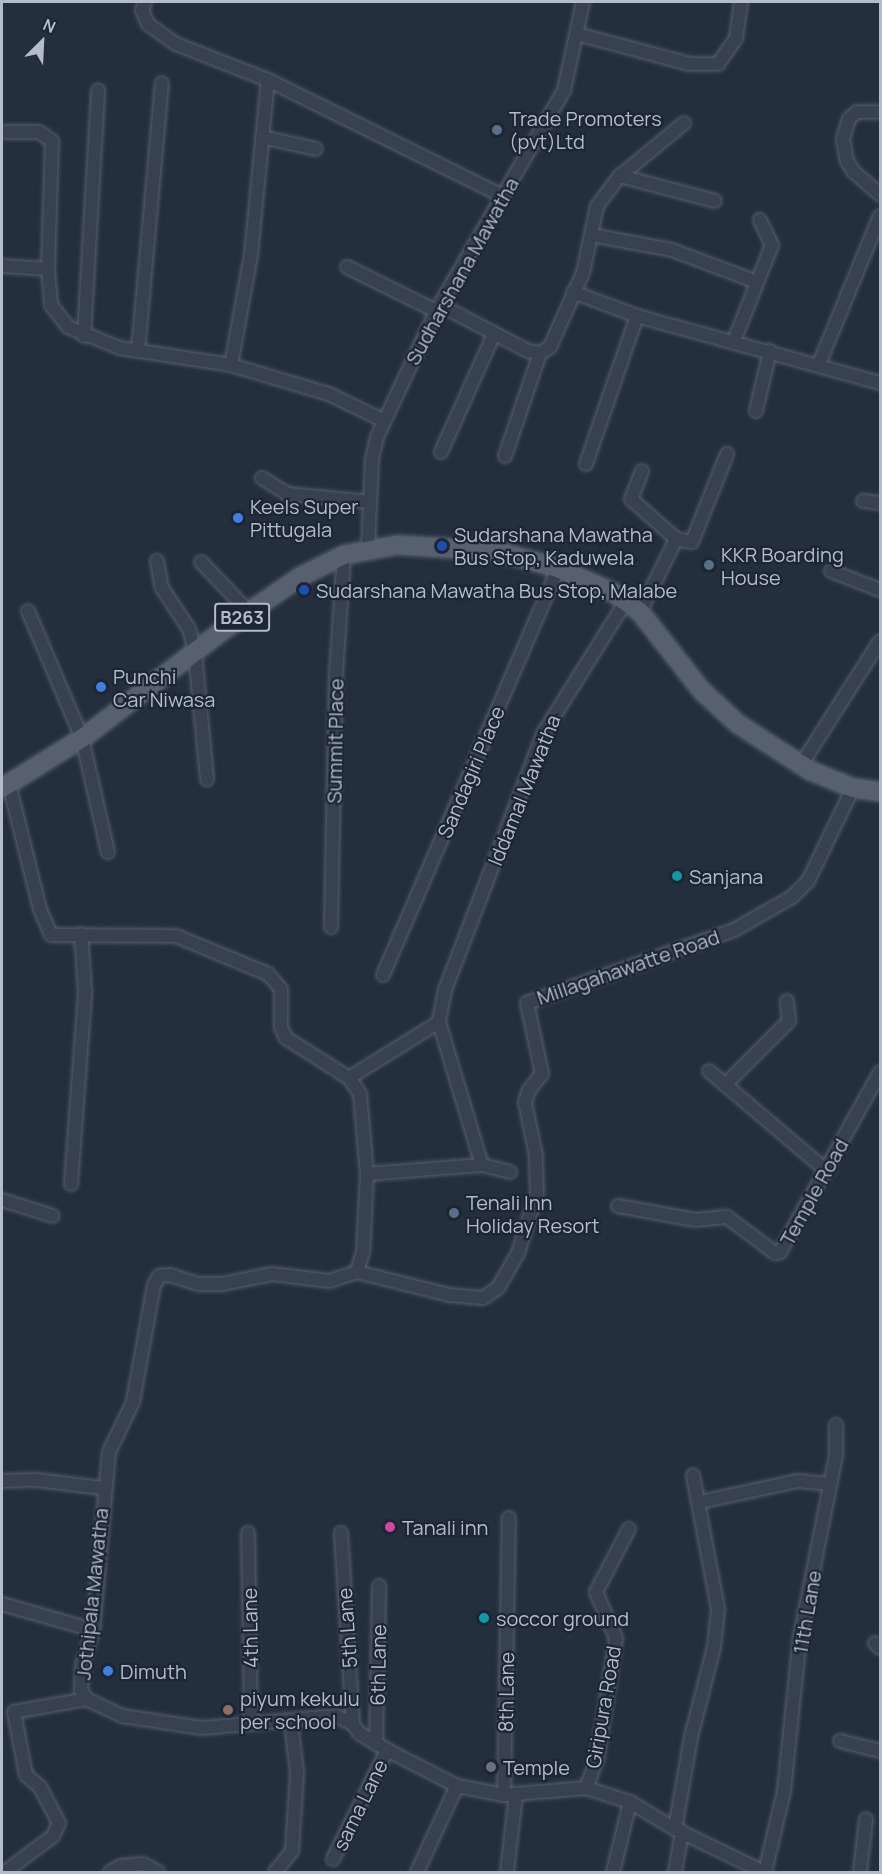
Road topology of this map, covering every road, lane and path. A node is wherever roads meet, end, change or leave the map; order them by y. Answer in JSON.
{"nodes":[{"id":1,"x":145,"y":2,"type":"edge"},
{"id":2,"x":583,"y":2,"type":"edge"},
{"id":3,"x":741,"y":2,"type":"edge"},
{"id":4,"x":577,"y":34,"type":"junction"},
{"id":5,"x":268,"y":80,"type":"junction"},
{"id":6,"x":162,"y":83,"type":"dead end"},
{"id":7,"x":98,"y":90,"type":"dead end"},
{"id":8,"x":880,"y":112,"type":"edge"},
{"id":9,"x":684,"y":123,"type":"dead end"},
{"id":10,"x":2,"y":132,"type":"edge"},
{"id":11,"x":262,"y":137,"type":"junction"},
{"id":12,"x":316,"y":149,"type":"dead end"},
{"id":13,"x":620,"y":176,"type":"junction"},
{"id":14,"x":880,"y":195,"type":"edge"},
{"id":15,"x":503,"y":196,"type":"junction"},
{"id":16,"x":715,"y":201,"type":"dead end"},
{"id":17,"x":880,"y":216,"type":"edge"},
{"id":18,"x":760,"y":220,"type":"dead end"},
{"id":19,"x":591,"y":236,"type":"junction"},
{"id":20,"x":2,"y":266,"type":"edge"},
{"id":21,"x":346,"y":267,"type":"dead end"},
{"id":22,"x":48,"y":269,"type":"junction"},
{"id":23,"x":757,"y":282,"type":"junction"},
{"id":24,"x":573,"y":292,"type":"junction"},
{"id":25,"x":438,"y":308,"type":"junction"},
{"id":26,"x":637,"y":316,"type":"junction"},
{"id":27,"x":494,"y":334,"type":"junction"},
{"id":28,"x":84,"y":336,"type":"junction"},
{"id":29,"x":734,"y":342,"type":"junction"},
{"id":30,"x":138,"y":351,"type":"junction"},
{"id":31,"x":770,"y":351,"type":"junction"},
{"id":32,"x":540,"y":353,"type":"junction"},
{"id":33,"x":819,"y":364,"type":"junction"},
{"id":34,"x":231,"y":365,"type":"junction"},
{"id":35,"x":880,"y":383,"type":"edge"},
{"id":36,"x":756,"y":411,"type":"dead end"},
{"id":37,"x":384,"y":421,"type":"junction"},
{"id":38,"x":441,"y":452,"type":"dead end"},
{"id":39,"x":727,"y":454,"type":"dead end"},
{"id":40,"x":505,"y":456,"type":"dead end"},
{"id":41,"x":586,"y":464,"type":"dead end"},
{"id":42,"x":642,"y":471,"type":"dead end"},
{"id":43,"x":262,"y":478,"type":"dead end"},
{"id":44,"x":863,"y":501,"type":"dead end"},
{"id":45,"x":370,"y":502,"type":"junction"},
{"id":46,"x":880,"y":504,"type":"edge"},
{"id":47,"x":676,"y":540,"type":"junction"},
{"id":48,"x":368,"y":548,"type":"junction"},
{"id":49,"x":344,"y":555,"type":"junction"},
{"id":50,"x":157,"y":561,"type":"dead end"},
{"id":51,"x":201,"y":562,"type":"dead end"},
{"id":52,"x":558,"y":568,"type":"junction"},
{"id":53,"x":831,"y":571,"type":"dead end"},
{"id":54,"x":880,"y":590,"type":"edge"},
{"id":55,"x":633,"y":607,"type":"junction"},
{"id":56,"x":28,"y":611,"type":"dead end"},
{"id":57,"x":249,"y":612,"type":"junction"},
{"id":58,"x":880,"y":641,"type":"edge"},
{"id":59,"x":195,"y":652,"type":"junction"},
{"id":60,"x":82,"y":738,"type":"junction"},
{"id":61,"x":801,"y":765,"type":"junction"},
{"id":62,"x":207,"y":779,"type":"dead end"},
{"id":63,"x":5,"y":786,"type":"edge"},
{"id":64,"x":853,"y":788,"type":"junction"},
{"id":65,"x":880,"y":792,"type":"edge"},
{"id":66,"x":108,"y":852,"type":"dead end"},
{"id":67,"x":331,"y":927,"type":"dead end"},
{"id":68,"x":81,"y":934,"type":"junction"},
{"id":69,"x":383,"y":975,"type":"dead end"},
{"id":70,"x":787,"y":1000,"type":"dead end"},
{"id":71,"x":439,"y":1022,"type":"junction"},
{"id":72,"x":709,"y":1071,"type":"dead end"},
{"id":73,"x":880,"y":1072,"type":"edge"},
{"id":74,"x":349,"y":1078,"type":"junction"},
{"id":75,"x":725,"y":1085,"type":"junction"},
{"id":76,"x":482,"y":1165,"type":"junction"},
{"id":77,"x":827,"y":1171,"type":"junction"},
{"id":78,"x":510,"y":1172,"type":"dead end"},
{"id":79,"x":367,"y":1174,"type":"junction"},
{"id":80,"x":71,"y":1184,"type":"dead end"},
{"id":81,"x":2,"y":1200,"type":"edge"},
{"id":82,"x":618,"y":1206,"type":"dead end"},
{"id":83,"x":53,"y":1216,"type":"dead end"},
{"id":84,"x":357,"y":1272,"type":"junction"},
{"id":85,"x":836,"y":1425,"type":"dead end"},
{"id":86,"x":693,"y":1475,"type":"dead end"},
{"id":87,"x":2,"y":1481,"type":"edge"},
{"id":88,"x":830,"y":1484,"type":"junction"},
{"id":89,"x":103,"y":1488,"type":"junction"},
{"id":90,"x":700,"y":1503,"type":"junction"},
{"id":91,"x":509,"y":1518,"type":"dead end"},
{"id":92,"x":629,"y":1529,"type":"dead end"},
{"id":93,"x":248,"y":1533,"type":"dead end"},
{"id":94,"x":341,"y":1533,"type":"dead end"},
{"id":95,"x":379,"y":1586,"type":"dead end"},
{"id":96,"x":2,"y":1604,"type":"edge"},
{"id":97,"x":93,"y":1630,"type":"junction"},
{"id":98,"x":86,"y":1699,"type":"junction"},
{"id":99,"x":291,"y":1722,"type":"junction"},
{"id":100,"x":251,"y":1724,"type":"junction"},
{"id":101,"x":353,"y":1724,"type":"junction"},
{"id":102,"x":840,"y":1742,"type":"dead end"},
{"id":103,"x":381,"y":1747,"type":"junction"},
{"id":104,"x":880,"y":1751,"type":"edge"},
{"id":105,"x":457,"y":1786,"type":"junction"},
{"id":106,"x":586,"y":1788,"type":"junction"},
{"id":107,"x":510,"y":1794,"type":"junction"},
{"id":108,"x":630,"y":1802,"type":"junction"},
{"id":109,"x":866,"y":1819,"type":"dead end"},
{"id":110,"x":679,"y":1830,"type":"junction"},
{"id":111,"x":333,"y":1859,"type":"dead end"},
{"id":112,"x":5,"y":1872,"type":"edge"},
{"id":113,"x":111,"y":1872,"type":"edge"},
{"id":114,"x":159,"y":1872,"type":"edge"},
{"id":115,"x":275,"y":1872,"type":"edge"},
{"id":116,"x":417,"y":1872,"type":"edge"},
{"id":117,"x":507,"y":1872,"type":"edge"},
{"id":118,"x":613,"y":1872,"type":"edge"},
{"id":119,"x":675,"y":1872,"type":"edge"},
{"id":120,"x":765,"y":1872,"type":"edge"},
{"id":121,"x":860,"y":1872,"type":"edge"}],
"edges":[{"from":1,"to":5,"type":"street"},
{"from":2,"to":4,"type":"street","name":"Sudharshana Mawatha"},
{"from":3,"to":4,"type":"street"},
{"from":4,"to":15,"type":"street","name":"Sudharshana Mawatha"},
{"from":5,"to":11,"type":"street"},
{"from":5,"to":15,"type":"street"},
{"from":6,"to":30,"type":"street"},
{"from":7,"to":28,"type":"street"},
{"from":8,"to":14,"type":"street"},
{"from":9,"to":13,"type":"street"},
{"from":10,"to":22,"type":"street"},
{"from":11,"to":12,"type":"street"},
{"from":11,"to":34,"type":"street"},
{"from":13,"to":16,"type":"street"},
{"from":13,"to":19,"type":"street"},
{"from":15,"to":25,"type":"street","name":"Sudharshana Mawatha"},
{"from":17,"to":33,"type":"street"},
{"from":18,"to":23,"type":"street"},
{"from":19,"to":23,"type":"street"},
{"from":19,"to":24,"type":"street"},
{"from":20,"to":22,"type":"street"},
{"from":21,"to":25,"type":"street"},
{"from":22,"to":28,"type":"street"},
{"from":23,"to":29,"type":"street"},
{"from":24,"to":26,"type":"street"},
{"from":24,"to":32,"type":"street"},
{"from":25,"to":27,"type":"street"},
{"from":25,"to":37,"type":"street","name":"Sudharshana Mawatha"},
{"from":26,"to":29,"type":"street"},
{"from":26,"to":41,"type":"street"},
{"from":27,"to":32,"type":"street"},
{"from":27,"to":38,"type":"street"},
{"from":28,"to":30,"type":"street"},
{"from":29,"to":31,"type":"street"},
{"from":30,"to":34,"type":"street"},
{"from":31,"to":33,"type":"street"},
{"from":31,"to":36,"type":"street"},
{"from":32,"to":40,"type":"street"},
{"from":33,"to":35,"type":"street"},
{"from":34,"to":37,"type":"street"},
{"from":37,"to":45,"type":"street","name":"Sudharshana Mawatha"},
{"from":39,"to":47,"type":"street"},
{"from":42,"to":47,"type":"street"},
{"from":43,"to":45,"type":"street"},
{"from":44,"to":46,"type":"street"},
{"from":45,"to":48,"type":"street","name":"Sudharshana Mawatha"},
{"from":47,"to":55,"type":"street","name":"Iddamal Mawatha"},
{"from":48,"to":49,"type":"main road","number":"B263"},
{"from":48,"to":52,"type":"main road","number":"B263"},
{"from":49,"to":57,"type":"main road","number":"B263"},
{"from":49,"to":67,"type":"street","name":"Summit Place"},
{"from":50,"to":59,"type":"street"},
{"from":51,"to":57,"type":"street"},
{"from":52,"to":55,"type":"main road","number":"B263"},
{"from":52,"to":69,"type":"street","name":"Sandagiri Place"},
{"from":53,"to":54,"type":"street"},
{"from":55,"to":61,"type":"main road","number":"B263"},
{"from":55,"to":71,"type":"street","name":"Iddamal Mawatha"},
{"from":56,"to":60,"type":"street"},
{"from":57,"to":59,"type":"main road","number":"B263"},
{"from":58,"to":61,"type":"street"},
{"from":59,"to":60,"type":"main road","number":"B263"},
{"from":59,"to":62,"type":"street"},
{"from":60,"to":63,"type":"main road","number":"B263"},
{"from":60,"to":66,"type":"street"},
{"from":61,"to":64,"type":"main road","number":"B263"},
{"from":63,"to":68,"type":"street"},
{"from":64,"to":65,"type":"main road","number":"B263"},
{"from":64,"to":84,"type":"street","name":"Millagahawatte Road"},
{"from":68,"to":74,"type":"street"},
{"from":68,"to":80,"type":"street"},
{"from":70,"to":75,"type":"street"},
{"from":71,"to":74,"type":"street"},
{"from":71,"to":76,"type":"street"},
{"from":72,"to":75,"type":"street"},
{"from":73,"to":77,"type":"street","name":"Temple Road"},
{"from":74,"to":79,"type":"street"},
{"from":75,"to":77,"type":"street"},
{"from":76,"to":78,"type":"street"},
{"from":76,"to":79,"type":"street"},
{"from":77,"to":82,"type":"street","name":"Temple Road"},
{"from":79,"to":84,"type":"street"},
{"from":81,"to":83,"type":"street"},
{"from":84,"to":89,"type":"street","name":"Jothipala Mawatha"},
{"from":85,"to":88,"type":"street","name":"11th Lane"},
{"from":86,"to":90,"type":"street"},
{"from":87,"to":89,"type":"street"},
{"from":88,"to":90,"type":"street"},
{"from":88,"to":120,"type":"street","name":"11th Lane"},
{"from":89,"to":97,"type":"street","name":"Jothipala Mawatha"},
{"from":90,"to":110,"type":"street"},
{"from":91,"to":107,"type":"street","name":"8th Lane"},
{"from":92,"to":106,"type":"street","name":"Giripura Road"},
{"from":93,"to":100,"type":"street","name":"4th Lane"},
{"from":94,"to":101,"type":"street","name":"5th Lane"},
{"from":95,"to":103,"type":"street","name":"6th Lane"},
{"from":96,"to":97,"type":"street"},
{"from":97,"to":98,"type":"street","name":"Jothipala Mawatha"},
{"from":98,"to":100,"type":"street","name":"Jothipala Mawatha"},
{"from":98,"to":112,"type":"street"},
{"from":99,"to":100,"type":"street","name":"Jothipala Mawatha"},
{"from":99,"to":101,"type":"street","name":"Jothipala Mawatha"},
{"from":99,"to":115,"type":"street"},
{"from":101,"to":103,"type":"street","name":"Jothipala Mawatha"},
{"from":102,"to":104,"type":"street"},
{"from":103,"to":105,"type":"street","name":"Jothipala Mawatha"},
{"from":103,"to":111,"type":"street","name":"sama Lane"},
{"from":105,"to":107,"type":"street","name":"Jothipala Mawatha"},
{"from":105,"to":116,"type":"street"},
{"from":106,"to":107,"type":"street","name":"Jothipala Mawatha"},
{"from":106,"to":108,"type":"street","name":"Jothipala Mawatha"},
{"from":107,"to":117,"type":"street","name":"8th Lane"},
{"from":108,"to":110,"type":"street","name":"Jothipala Mawatha"},
{"from":108,"to":118,"type":"street"},
{"from":109,"to":121,"type":"street"},
{"from":110,"to":119,"type":"street"},
{"from":110,"to":120,"type":"street","name":"Jothipala Mawatha"},
{"from":113,"to":114,"type":"street"}]}
